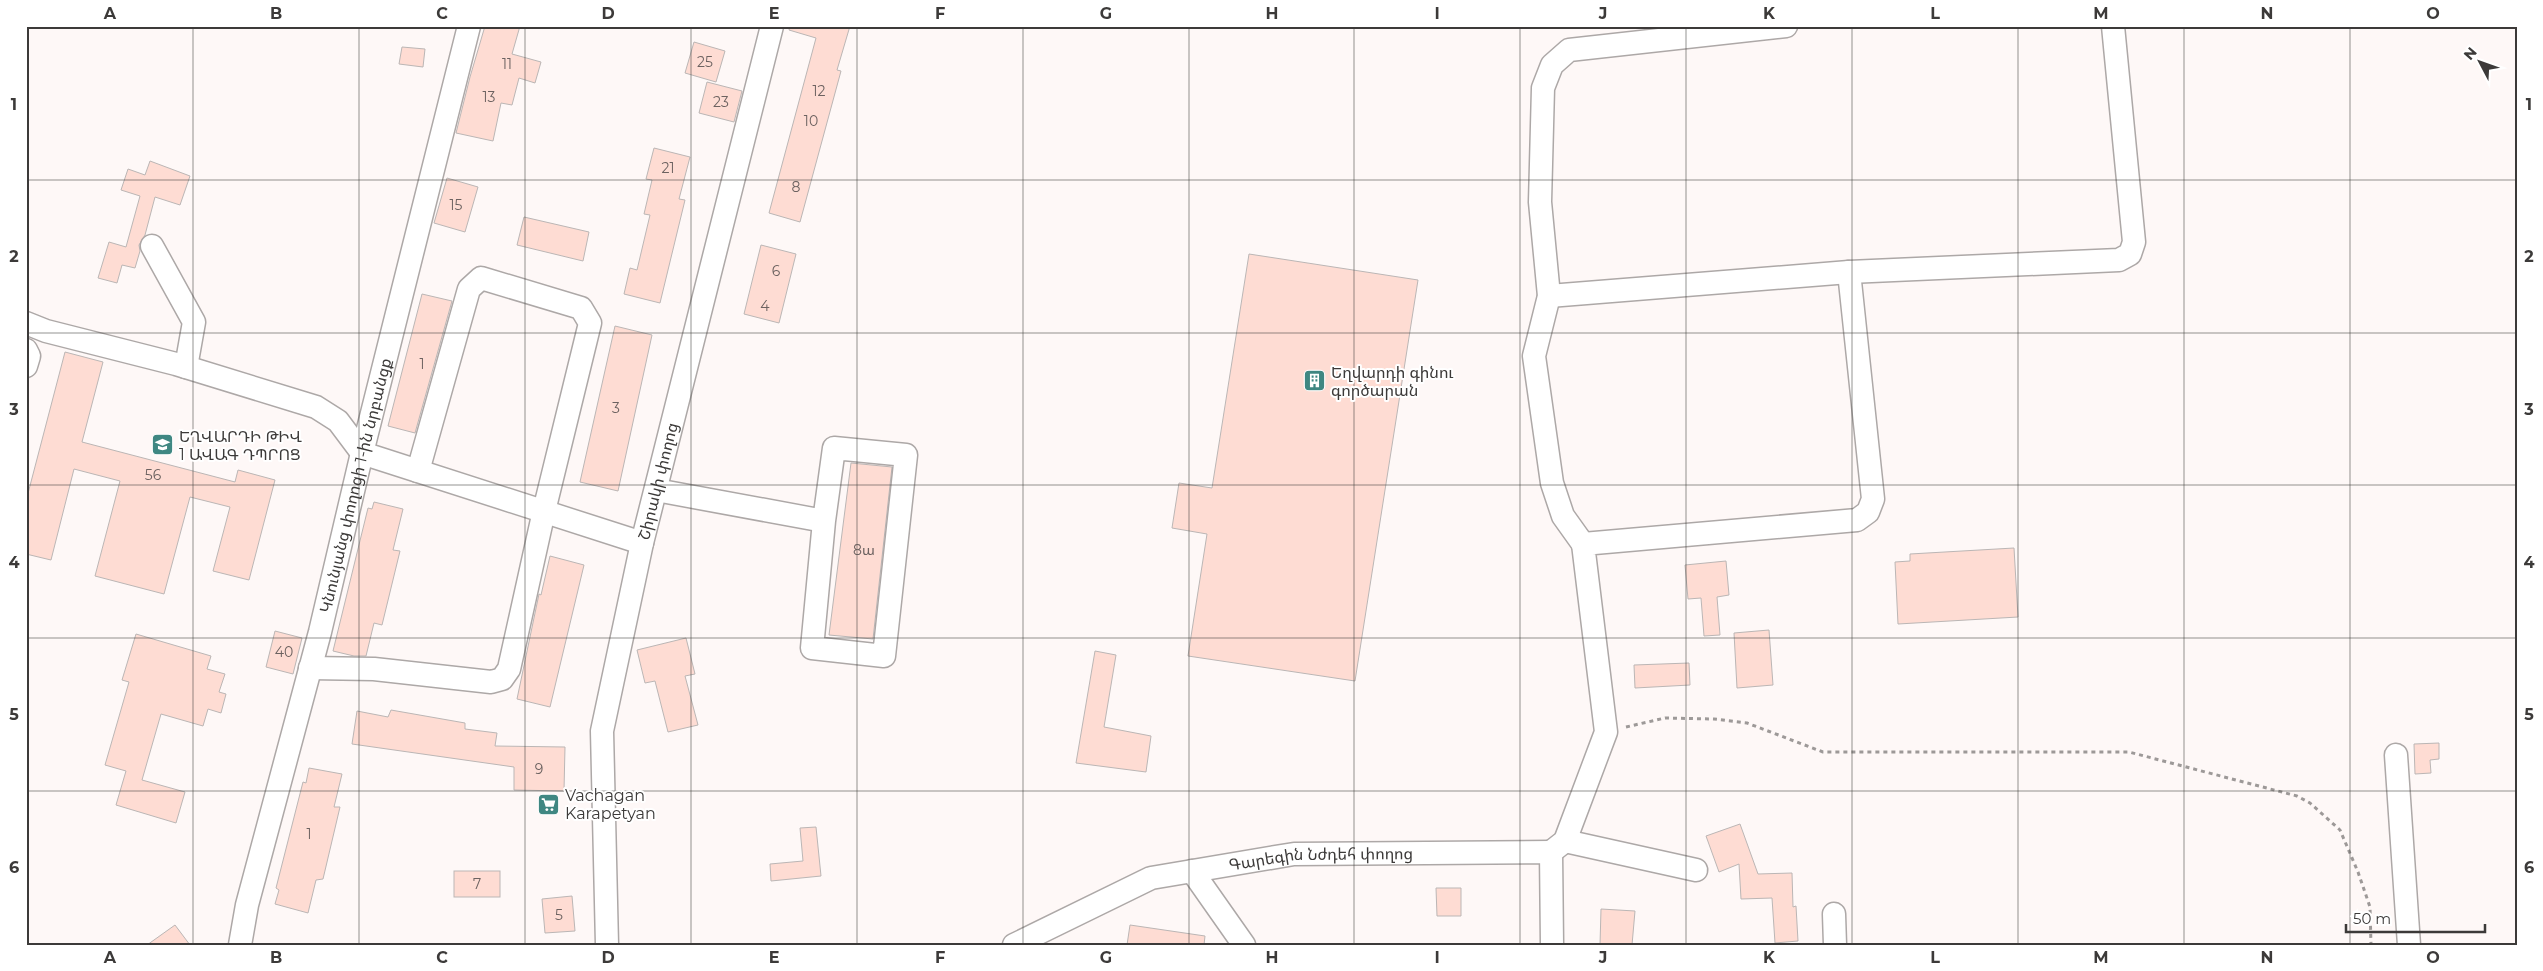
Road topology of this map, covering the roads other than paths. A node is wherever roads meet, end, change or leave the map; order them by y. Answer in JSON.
{"nodes":[{"id":1,"x":469,"y":26,"type":"edge"},
{"id":2,"x":772,"y":26,"type":"edge"},
{"id":3,"x":1781,"y":26,"type":"edge"},
{"id":4,"x":1786,"y":26,"type":"edge"},
{"id":5,"x":2113,"y":26,"type":"edge"},
{"id":6,"x":152,"y":246,"type":"dead end"},
{"id":7,"x":1849,"y":272,"type":"junction"},
{"id":8,"x":1549,"y":296,"type":"junction"},
{"id":9,"x":26,"y":324,"type":"edge"},
{"id":10,"x":26,"y":350,"type":"edge"},
{"id":11,"x":26,"y":366,"type":"edge"},
{"id":12,"x":186,"y":367,"type":"junction"},
{"id":13,"x":362,"y":453,"type":"junction"},
{"id":14,"x":418,"y":471,"type":"junction"},
{"id":15,"x":656,"y":490,"type":"junction"},
{"id":16,"x":544,"y":512,"type":"junction"},
{"id":17,"x":824,"y":521,"type":"junction"},
{"id":18,"x":642,"y":543,"type":"junction"},
{"id":19,"x":1583,"y":544,"type":"junction"},
{"id":20,"x":310,"y":668,"type":"junction"},
{"id":21,"x":2396,"y":755,"type":"dead end"},
{"id":22,"x":1558,"y":847,"type":"junction"},
{"id":23,"x":1696,"y":870,"type":"dead end"},
{"id":24,"x":1192,"y":871,"type":"junction"},
{"id":25,"x":1834,"y":914,"type":"dead end"},
{"id":26,"x":240,"y":945,"type":"edge"},
{"id":27,"x":607,"y":945,"type":"edge"},
{"id":28,"x":1014,"y":945,"type":"edge"},
{"id":29,"x":1244,"y":945,"type":"edge"},
{"id":30,"x":1552,"y":945,"type":"edge"},
{"id":31,"x":1835,"y":945,"type":"edge"},
{"id":32,"x":2409,"y":945,"type":"edge"}],
"edges":[{"from":1,"to":13,"type":"street","name":"Կնունյանց փողոցի 1-ին նրբանցք"},
{"from":2,"to":15,"type":"street","name":"Շիրակի փողոց"},
{"from":3,"to":4,"type":"street"},
{"from":3,"to":8,"type":"street"},
{"from":5,"to":7,"type":"street"},
{"from":6,"to":12,"type":"street"},
{"from":7,"to":8,"type":"street"},
{"from":7,"to":19,"type":"street"},
{"from":8,"to":19,"type":"street"},
{"from":9,"to":12,"type":"street"},
{"from":10,"to":11,"type":"street"},
{"from":12,"to":13,"type":"street"},
{"from":13,"to":14,"type":"street"},
{"from":13,"to":20,"type":"street","name":"Կնունյանց փողոցի 1-ին նրբանցք"},
{"from":14,"to":16,"type":"street"},
{"from":14,"to":16,"type":"street"},
{"from":15,"to":17,"type":"street"},
{"from":15,"to":18,"type":"street","name":"Շիրակի փողոց"},
{"from":16,"to":18,"type":"street"},
{"from":16,"to":20,"type":"street"},
{"from":17,"to":17,"type":"street"},
{"from":18,"to":27,"type":"street","name":"Շիրակի փողոց"},
{"from":19,"to":22,"type":"street"},
{"from":20,"to":26,"type":"street","name":"Կնունյանց փողոցի 1-ին նրբանցք"},
{"from":21,"to":32,"type":"street"},
{"from":22,"to":23,"type":"street","name":"Գարեգին Նժդեհ փողոց"},
{"from":22,"to":24,"type":"street","name":"Գարեգին Նժդեհ փողոց"},
{"from":22,"to":30,"type":"street"},
{"from":24,"to":28,"type":"street","name":"Գարեգին Նժդեհ փողոց"},
{"from":24,"to":29,"type":"street"},
{"from":25,"to":31,"type":"street"}]}
